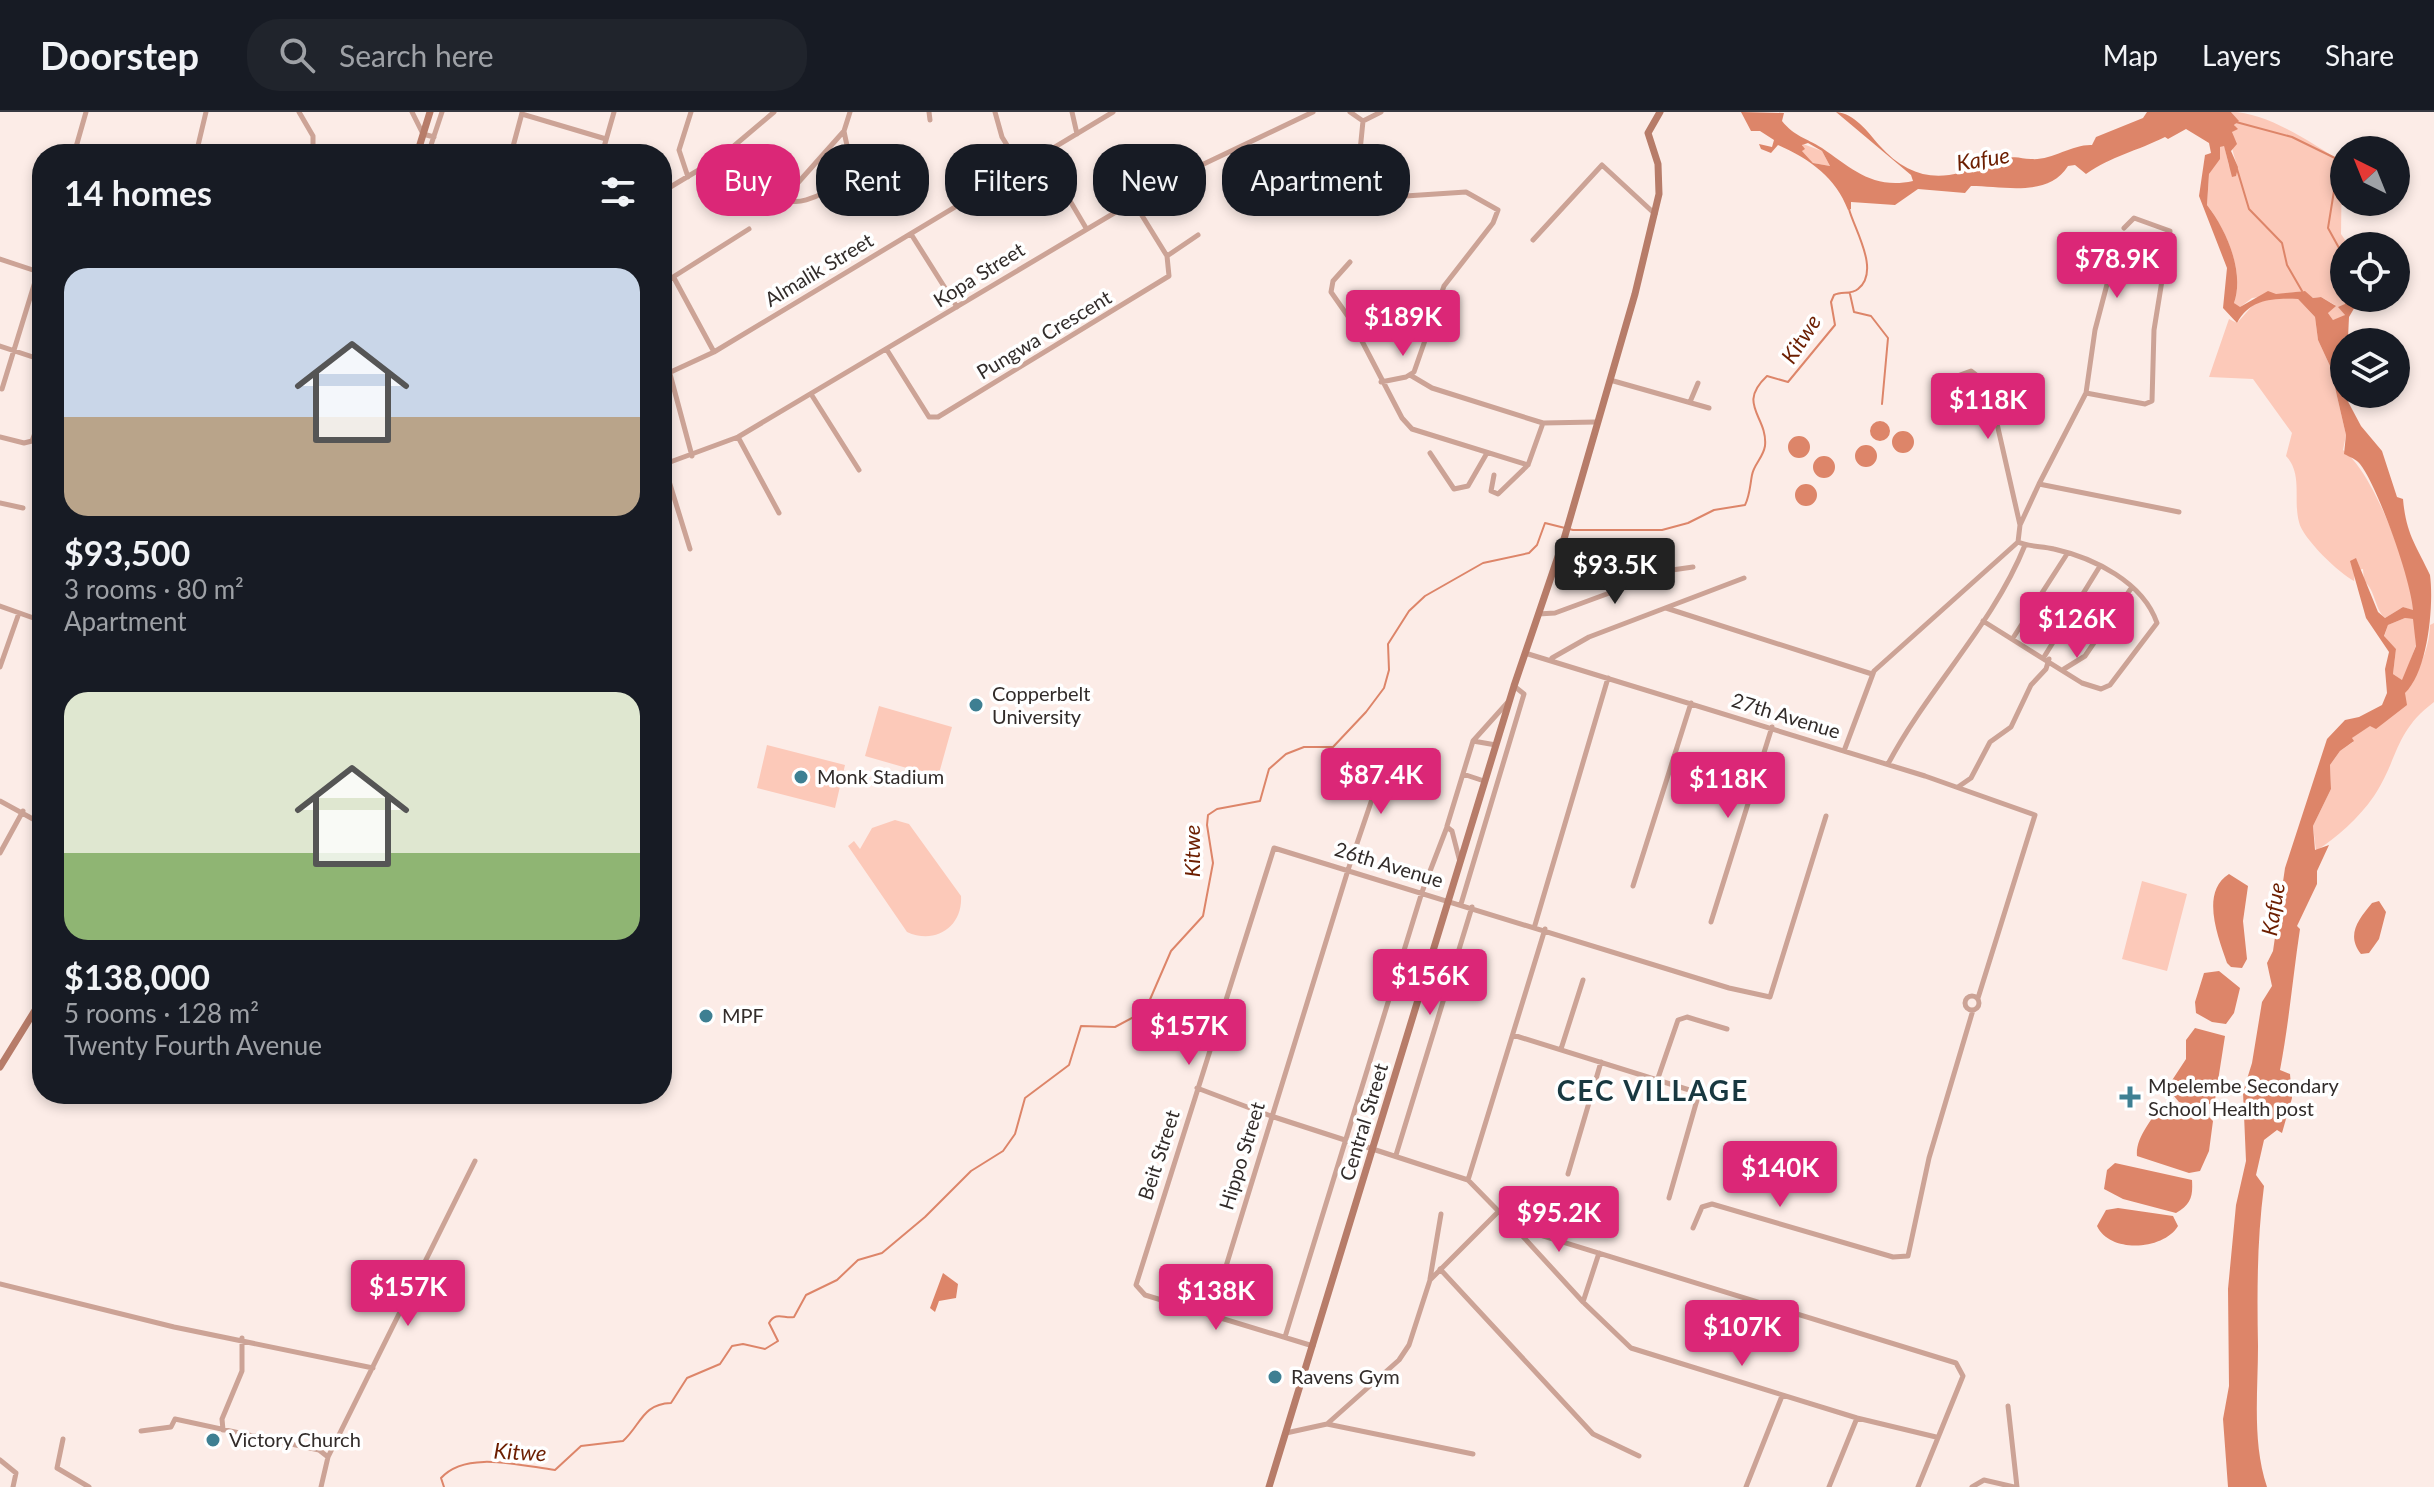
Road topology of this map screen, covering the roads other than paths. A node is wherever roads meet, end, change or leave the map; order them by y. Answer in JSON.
{"nodes":[{"id":1,"x":86,"y":112,"type":"edge"},
{"id":2,"x":206,"y":112,"type":"edge"},
{"id":3,"x":299,"y":112,"type":"edge"},
{"id":4,"x":412,"y":112,"type":"edge"},
{"id":5,"x":430,"y":112,"type":"edge"},
{"id":6,"x":442,"y":112,"type":"edge"},
{"id":7,"x":614,"y":112,"type":"edge"},
{"id":8,"x":691,"y":112,"type":"edge"},
{"id":9,"x":774,"y":112,"type":"edge"},
{"id":10,"x":850,"y":112,"type":"edge"},
{"id":11,"x":929,"y":112,"type":"edge"},
{"id":12,"x":995,"y":112,"type":"edge"},
{"id":13,"x":1072,"y":112,"type":"edge"},
{"id":14,"x":1113,"y":112,"type":"edge"},
{"id":15,"x":1313,"y":112,"type":"edge"},
{"id":16,"x":1350,"y":112,"type":"edge"},
{"id":17,"x":1381,"y":112,"type":"edge"},
{"id":18,"x":1660,"y":112,"type":"edge"},
{"id":19,"x":522,"y":113,"type":"edge"},
{"id":20,"x":930,"y":120,"type":"dead end"},
{"id":21,"x":1363,"y":121,"type":"junction"},
{"id":22,"x":844,"y":131,"type":"junction"},
{"id":23,"x":423,"y":134,"type":"junction"},
{"id":24,"x":1077,"y":134,"type":"junction"},
{"id":25,"x":434,"y":137,"type":"junction"},
{"id":26,"x":606,"y":139,"type":"junction"},
{"id":27,"x":77,"y":144,"type":"edge"},
{"id":28,"x":196,"y":144,"type":"edge"},
{"id":29,"x":313,"y":144,"type":"edge"},
{"id":30,"x":420,"y":144,"type":"edge"},
{"id":31,"x":432,"y":144,"type":"edge"},
{"id":32,"x":514,"y":144,"type":"edge"},
{"id":33,"x":605,"y":144,"type":"edge"},
{"id":34,"x":1006,"y":144,"type":"edge"},
{"id":35,"x":1061,"y":144,"type":"edge"},
{"id":36,"x":1206,"y":163,"type":"edge"},
{"id":37,"x":688,"y":177,"type":"junction"},
{"id":38,"x":672,"y":186,"type":"edge"},
{"id":39,"x":1077,"y":213,"type":"edge"},
{"id":40,"x":945,"y":214,"type":"edge"},
{"id":41,"x":1657,"y":215,"type":"junction"},
{"id":42,"x":1107,"y":216,"type":"edge"},
{"id":43,"x":1142,"y":216,"type":"edge"},
{"id":44,"x":1086,"y":228,"type":"junction"},
{"id":45,"x":2124,"y":228,"type":"dead end"},
{"id":46,"x":749,"y":229,"type":"dead end"},
{"id":47,"x":911,"y":234,"type":"junction"},
{"id":48,"x":1198,"y":235,"type":"dead end"},
{"id":49,"x":1533,"y":240,"type":"dead end"},
{"id":50,"x":1167,"y":256,"type":"junction"},
{"id":51,"x":2063,"y":258,"type":"dead end"},
{"id":52,"x":0,"y":259,"type":"edge"},
{"id":53,"x":1350,"y":262,"type":"dead end"},
{"id":54,"x":32,"y":269,"type":"edge"},
{"id":55,"x":674,"y":278,"type":"joint"},
{"id":56,"x":32,"y":296,"type":"edge"},
{"id":57,"x":957,"y":307,"type":"junction"},
{"id":58,"x":1352,"y":322,"type":"junction"},
{"id":59,"x":1425,"y":335,"type":"junction"},
{"id":60,"x":0,"y":346,"type":"edge"},
{"id":61,"x":887,"y":350,"type":"junction"},
{"id":62,"x":14,"y":351,"type":"junction"},
{"id":63,"x":714,"y":352,"type":"junction"},
{"id":64,"x":32,"y":357,"type":"edge"},
{"id":65,"x":672,"y":373,"type":"edge"},
{"id":66,"x":1410,"y":375,"type":"junction"},
{"id":67,"x":1609,"y":379,"type":"junction"},
{"id":68,"x":672,"y":381,"type":"edge"},
{"id":69,"x":1381,"y":382,"type":"junction"},
{"id":70,"x":1698,"y":383,"type":"dead end"},
{"id":71,"x":1935,"y":384,"type":"dead end"},
{"id":72,"x":2,"y":389,"type":"edge"},
{"id":73,"x":2086,"y":393,"type":"junction"},
{"id":74,"x":811,"y":394,"type":"junction"},
{"id":75,"x":1690,"y":402,"type":"junction"},
{"id":76,"x":1709,"y":408,"type":"dead end"},
{"id":77,"x":1596,"y":422,"type":"junction"},
{"id":78,"x":1543,"y":423,"type":"junction"},
{"id":79,"x":0,"y":437,"type":"edge"},
{"id":80,"x":738,"y":437,"type":"junction"},
{"id":81,"x":32,"y":441,"type":"edge"},
{"id":82,"x":1430,"y":453,"type":"dead end"},
{"id":83,"x":1487,"y":453,"type":"junction"},
{"id":84,"x":692,"y":456,"type":"junction"},
{"id":85,"x":672,"y":462,"type":"edge"},
{"id":86,"x":1528,"y":465,"type":"junction"},
{"id":87,"x":859,"y":470,"type":"dead end"},
{"id":88,"x":1494,"y":475,"type":"dead end"},
{"id":89,"x":2039,"y":484,"type":"junction"},
{"id":90,"x":672,"y":493,"type":"edge"},
{"id":91,"x":0,"y":503,"type":"edge"},
{"id":92,"x":23,"y":508,"type":"dead end"},
{"id":93,"x":2179,"y":512,"type":"dead end"},
{"id":94,"x":779,"y":513,"type":"dead end"},
{"id":95,"x":2020,"y":525,"type":"junction"},
{"id":96,"x":2018,"y":542,"type":"junction"},
{"id":97,"x":2025,"y":545,"type":"junction"},
{"id":98,"x":690,"y":549,"type":"dead end"},
{"id":99,"x":2067,"y":554,"type":"junction"},
{"id":100,"x":2100,"y":565,"type":"junction"},
{"id":101,"x":1693,"y":567,"type":"dead end"},
{"id":102,"x":1744,"y":578,"type":"dead end"},
{"id":103,"x":2132,"y":587,"type":"junction"},
{"id":104,"x":0,"y":606,"type":"edge"},
{"id":105,"x":1666,"y":608,"type":"junction"},
{"id":106,"x":19,"y":613,"type":"junction"},
{"id":107,"x":1538,"y":614,"type":"junction"},
{"id":108,"x":32,"y":618,"type":"edge"},
{"id":109,"x":1983,"y":621,"type":"junction"},
{"id":110,"x":2013,"y":638,"type":"junction"},
{"id":111,"x":1525,"y":653,"type":"junction"},
{"id":112,"x":2046,"y":658,"type":"junction"},
{"id":113,"x":1551,"y":659,"type":"junction"},
{"id":114,"x":0,"y":667,"type":"edge"},
{"id":115,"x":2064,"y":669,"type":"junction"},
{"id":116,"x":1872,"y":674,"type":"junction"},
{"id":117,"x":1608,"y":678,"type":"junction"},
{"id":118,"x":1514,"y":686,"type":"junction"},
{"id":119,"x":1510,"y":700,"type":"junction"},
{"id":120,"x":1691,"y":703,"type":"junction"},
{"id":121,"x":1772,"y":727,"type":"junction"},
{"id":122,"x":1473,"y":741,"type":"junction"},
{"id":123,"x":1496,"y":746,"type":"junction"},
{"id":124,"x":1844,"y":751,"type":"junction"},
{"id":125,"x":1388,"y":752,"type":"dead end"},
{"id":126,"x":1888,"y":764,"type":"junction"},
{"id":127,"x":1463,"y":774,"type":"junction"},
{"id":128,"x":1485,"y":782,"type":"junction"},
{"id":129,"x":1958,"y":788,"type":"junction"},
{"id":130,"x":0,"y":801,"type":"edge"},
{"id":131,"x":23,"y":811,"type":"junction"},
{"id":132,"x":1826,"y":816,"type":"dead end"},
{"id":133,"x":32,"y":817,"type":"edge"},
{"id":134,"x":1447,"y":827,"type":"junction"},
{"id":135,"x":1274,"y":848,"type":"joint"},
{"id":136,"x":0,"y":853,"type":"edge"},
{"id":137,"x":1460,"y":863,"type":"junction"},
{"id":138,"x":1348,"y":870,"type":"junction"},
{"id":139,"x":1633,"y":886,"type":"dead end"},
{"id":140,"x":1422,"y":892,"type":"junction"},
{"id":141,"x":1449,"y":901,"type":"junction"},
{"id":142,"x":1461,"y":904,"type":"junction"},
{"id":143,"x":1472,"y":907,"type":"junction"},
{"id":144,"x":1711,"y":922,"type":"dead end"},
{"id":145,"x":1535,"y":925,"type":"junction"},
{"id":146,"x":1545,"y":929,"type":"junction"},
{"id":147,"x":1583,"y":980,"type":"dead end"},
{"id":148,"x":1978,"y":998,"type":"junction"},
{"id":149,"x":1973,"y":1010,"type":"junction"},
{"id":150,"x":32,"y":1015,"type":"edge"},
{"id":151,"x":1727,"y":1029,"type":"dead end"},
{"id":152,"x":1513,"y":1035,"type":"junction"},
{"id":153,"x":1561,"y":1049,"type":"junction"},
{"id":154,"x":1601,"y":1062,"type":"junction"},
{"id":155,"x":0,"y":1067,"type":"edge"},
{"id":156,"x":1658,"y":1078,"type":"junction"},
{"id":157,"x":1197,"y":1088,"type":"junction"},
{"id":158,"x":1271,"y":1116,"type":"junction"},
{"id":159,"x":1346,"y":1139,"type":"junction"},
{"id":160,"x":1373,"y":1148,"type":"junction"},
{"id":161,"x":1396,"y":1155,"type":"junction"},
{"id":162,"x":475,"y":1161,"type":"dead end"},
{"id":163,"x":1568,"y":1174,"type":"dead end"},
{"id":164,"x":1468,"y":1180,"type":"junction"},
{"id":165,"x":1669,"y":1198,"type":"dead end"},
{"id":166,"x":1499,"y":1211,"type":"junction"},
{"id":167,"x":1441,"y":1214,"type":"dead end"},
{"id":168,"x":1514,"y":1227,"type":"junction"},
{"id":169,"x":1693,"y":1228,"type":"dead end"},
{"id":170,"x":1599,"y":1253,"type":"junction"},
{"id":171,"x":1440,"y":1269,"type":"junction"},
{"id":172,"x":1430,"y":1280,"type":"junction"},
{"id":173,"x":0,"y":1284,"type":"edge"},
{"id":174,"x":1583,"y":1302,"type":"junction"},
{"id":175,"x":1211,"y":1315,"type":"junction"},
{"id":176,"x":1285,"y":1337,"type":"junction"},
{"id":177,"x":242,"y":1338,"type":"junction"},
{"id":178,"x":1313,"y":1346,"type":"junction"},
{"id":179,"x":373,"y":1368,"type":"junction"},
{"id":180,"x":1782,"y":1396,"type":"junction"},
{"id":181,"x":2008,"y":1406,"type":"dead end"},
{"id":182,"x":1857,"y":1418,"type":"junction"},
{"id":183,"x":1327,"y":1424,"type":"junction"},
{"id":184,"x":223,"y":1430,"type":"junction"},
{"id":185,"x":141,"y":1431,"type":"dead end"},
{"id":186,"x":1285,"y":1433,"type":"junction"},
{"id":187,"x":1936,"y":1437,"type":"junction"},
{"id":188,"x":63,"y":1439,"type":"dead end"},
{"id":189,"x":1473,"y":1454,"type":"dead end"},
{"id":190,"x":1639,"y":1456,"type":"dead end"},
{"id":191,"x":328,"y":1457,"type":"junction"},
{"id":192,"x":0,"y":1460,"type":"edge"},
{"id":193,"x":13,"y":1487,"type":"edge"},
{"id":194,"x":89,"y":1487,"type":"edge"},
{"id":195,"x":321,"y":1487,"type":"edge"},
{"id":196,"x":1269,"y":1487,"type":"edge"},
{"id":197,"x":1746,"y":1487,"type":"edge"},
{"id":198,"x":1829,"y":1487,"type":"edge"},
{"id":199,"x":1918,"y":1487,"type":"edge"},
{"id":200,"x":1972,"y":1487,"type":"edge"},
{"id":201,"x":2015,"y":1487,"type":"edge"}],
"edges":[{"from":1,"to":27,"type":"street"},
{"from":2,"to":28,"type":"street"},
{"from":3,"to":29,"type":"street"},
{"from":4,"to":23,"type":"street"},
{"from":5,"to":23,"type":"street"},
{"from":6,"to":25,"type":"street"},
{"from":7,"to":26,"type":"street"},
{"from":8,"to":37,"type":"street"},
{"from":9,"to":37,"type":"street"},
{"from":10,"to":22,"type":"street"},
{"from":11,"to":20,"type":"street"},
{"from":12,"to":34,"type":"street"},
{"from":13,"to":24,"type":"street"},
{"from":14,"to":24,"type":"street","name":"Almalik Street"},
{"from":15,"to":36,"type":"street","name":"Kopa Street"},
{"from":16,"to":21,"type":"street"},
{"from":17,"to":21,"type":"street"},
{"from":18,"to":41,"type":"street","name":"Central Street"},
{"from":19,"to":26,"type":"street"},
{"from":19,"to":32,"type":"street"},
{"from":21,"to":59,"type":"street"},
{"from":22,"to":22,"type":"street"},
{"from":23,"to":25,"type":"street"},
{"from":23,"to":30,"type":"street"},
{"from":24,"to":35,"type":"street","name":"Almalik Street"},
{"from":25,"to":31,"type":"street"},
{"from":26,"to":33,"type":"street"},
{"from":37,"to":38,"type":"street"},
{"from":39,"to":44,"type":"street"},
{"from":40,"to":47,"type":"street","name":"Almalik Street"},
{"from":41,"to":49,"type":"street"},
{"from":41,"to":67,"type":"street","name":"Central Street"},
{"from":42,"to":44,"type":"street","name":"Kopa Street"},
{"from":43,"to":50,"type":"street"},
{"from":44,"to":57,"type":"street","name":"Kopa Street"},
{"from":45,"to":73,"type":"street"},
{"from":46,"to":55,"type":"street"},
{"from":47,"to":57,"type":"street"},
{"from":47,"to":63,"type":"street","name":"Almalik Street"},
{"from":48,"to":50,"type":"street"},
{"from":50,"to":61,"type":"street","name":"Pungwa Crescent"},
{"from":51,"to":73,"type":"street"},
{"from":52,"to":54,"type":"street"},
{"from":53,"to":58,"type":"street"},
{"from":55,"to":63,"type":"street"},
{"from":56,"to":62,"type":"street"},
{"from":57,"to":61,"type":"street","name":"Kopa Street"},
{"from":58,"to":59,"type":"street"},
{"from":58,"to":69,"type":"street"},
{"from":59,"to":66,"type":"street"},
{"from":60,"to":62,"type":"street"},
{"from":61,"to":74,"type":"street","name":"Kopa Street"},
{"from":62,"to":64,"type":"street"},
{"from":62,"to":72,"type":"street"},
{"from":63,"to":65,"type":"street","name":"Almalik Street"},
{"from":66,"to":69,"type":"street"},
{"from":66,"to":78,"type":"street"},
{"from":67,"to":75,"type":"street"},
{"from":67,"to":77,"type":"street","name":"Central Street"},
{"from":68,"to":84,"type":"street"},
{"from":69,"to":83,"type":"street"},
{"from":70,"to":75,"type":"street"},
{"from":71,"to":95,"type":"street"},
{"from":73,"to":89,"type":"street"},
{"from":74,"to":80,"type":"street","name":"Kopa Street"},
{"from":74,"to":87,"type":"street"},
{"from":75,"to":76,"type":"street"},
{"from":77,"to":78,"type":"street"},
{"from":77,"to":107,"type":"street","name":"Central Street"},
{"from":78,"to":86,"type":"street"},
{"from":79,"to":81,"type":"street"},
{"from":80,"to":84,"type":"street","name":"Kopa Street"},
{"from":80,"to":94,"type":"street"},
{"from":82,"to":83,"type":"street"},
{"from":83,"to":86,"type":"street"},
{"from":84,"to":85,"type":"street","name":"Kopa Street"},
{"from":86,"to":88,"type":"street"},
{"from":89,"to":93,"type":"street"},
{"from":89,"to":95,"type":"street"},
{"from":90,"to":98,"type":"street"},
{"from":91,"to":92,"type":"street"},
{"from":95,"to":96,"type":"street"},
{"from":96,"to":97,"type":"street"},
{"from":96,"to":116,"type":"street"},
{"from":97,"to":99,"type":"street"},
{"from":97,"to":109,"type":"street"},
{"from":99,"to":100,"type":"street"},
{"from":99,"to":110,"type":"street"},
{"from":100,"to":103,"type":"street"},
{"from":100,"to":112,"type":"street"},
{"from":101,"to":107,"type":"street"},
{"from":102,"to":105,"type":"street"},
{"from":103,"to":115,"type":"street"},
{"from":103,"to":115,"type":"street"},
{"from":104,"to":106,"type":"street"},
{"from":105,"to":113,"type":"street"},
{"from":105,"to":116,"type":"street"},
{"from":106,"to":108,"type":"street"},
{"from":106,"to":114,"type":"street"},
{"from":107,"to":111,"type":"street","name":"Central Street"},
{"from":109,"to":110,"type":"street"},
{"from":109,"to":126,"type":"street"},
{"from":110,"to":112,"type":"street"},
{"from":111,"to":113,"type":"street","name":"27th Avenue"},
{"from":111,"to":118,"type":"street","name":"Central Street"},
{"from":112,"to":115,"type":"street"},
{"from":112,"to":129,"type":"street"},
{"from":113,"to":117,"type":"street","name":"27th Avenue"},
{"from":116,"to":124,"type":"street"},
{"from":117,"to":120,"type":"street","name":"27th Avenue"},
{"from":117,"to":145,"type":"street"},
{"from":118,"to":119,"type":"street","name":"Central Street"},
{"from":118,"to":142,"type":"street"},
{"from":119,"to":122,"type":"street"},
{"from":119,"to":123,"type":"street","name":"Central Street"},
{"from":120,"to":121,"type":"street","name":"27th Avenue"},
{"from":120,"to":139,"type":"street"},
{"from":121,"to":124,"type":"street","name":"27th Avenue"},
{"from":121,"to":144,"type":"street"},
{"from":122,"to":123,"type":"street"},
{"from":122,"to":127,"type":"street"},
{"from":123,"to":128,"type":"street","name":"Central Street"},
{"from":124,"to":126,"type":"street","name":"27th Avenue"},
{"from":125,"to":138,"type":"street","name":"Hippo Street"},
{"from":126,"to":129,"type":"street","name":"27th Avenue"},
{"from":127,"to":128,"type":"street"},
{"from":127,"to":134,"type":"street"},
{"from":128,"to":137,"type":"street","name":"Central Street"},
{"from":129,"to":148,"type":"street","name":"27th Avenue"},
{"from":130,"to":131,"type":"street"},
{"from":131,"to":133,"type":"street"},
{"from":131,"to":136,"type":"street"},
{"from":132,"to":146,"type":"street","name":"26th Avenue"},
{"from":134,"to":137,"type":"street"},
{"from":134,"to":140,"type":"street"},
{"from":135,"to":138,"type":"street","name":"26th Avenue"},
{"from":135,"to":157,"type":"street","name":"Beit Street"},
{"from":137,"to":141,"type":"street","name":"Central Street"},
{"from":138,"to":140,"type":"street","name":"26th Avenue"},
{"from":138,"to":158,"type":"street","name":"Hippo Street"},
{"from":140,"to":141,"type":"street","name":"26th Avenue"},
{"from":140,"to":159,"type":"street"},
{"from":141,"to":142,"type":"street","name":"26th Avenue"},
{"from":141,"to":160,"type":"street","name":"Central Street"},
{"from":142,"to":143,"type":"street","name":"26th Avenue"},
{"from":143,"to":145,"type":"street","name":"26th Avenue"},
{"from":143,"to":161,"type":"street"},
{"from":145,"to":146,"type":"street","name":"26th Avenue"},
{"from":146,"to":152,"type":"street"},
{"from":147,"to":153,"type":"street"},
{"from":148,"to":149,"type":"street"},
{"from":148,"to":149,"type":"street"},
{"from":149,"to":169,"type":"street"},
{"from":150,"to":155,"type":"street"},
{"from":151,"to":156,"type":"street"},
{"from":152,"to":153,"type":"street"},
{"from":152,"to":164,"type":"street"},
{"from":153,"to":154,"type":"street"},
{"from":154,"to":156,"type":"street"},
{"from":154,"to":163,"type":"street"},
{"from":156,"to":165,"type":"street"},
{"from":157,"to":158,"type":"street"},
{"from":157,"to":175,"type":"street","name":"Beit Street"},
{"from":158,"to":159,"type":"street"},
{"from":158,"to":175,"type":"street","name":"Hippo Street"},
{"from":159,"to":160,"type":"street"},
{"from":159,"to":176,"type":"street"},
{"from":160,"to":161,"type":"street"},
{"from":160,"to":178,"type":"street","name":"Central Street"},
{"from":161,"to":164,"type":"street"},
{"from":162,"to":179,"type":"street"},
{"from":164,"to":166,"type":"street"},
{"from":166,"to":168,"type":"street"},
{"from":166,"to":171,"type":"street"},
{"from":167,"to":172,"type":"street"},
{"from":168,"to":170,"type":"street"},
{"from":168,"to":174,"type":"street"},
{"from":170,"to":174,"type":"street"},
{"from":170,"to":187,"type":"street"},
{"from":171,"to":172,"type":"street"},
{"from":171,"to":190,"type":"street"},
{"from":172,"to":183,"type":"street"},
{"from":173,"to":177,"type":"street"},
{"from":174,"to":180,"type":"street"},
{"from":175,"to":176,"type":"street"},
{"from":176,"to":178,"type":"street"},
{"from":177,"to":179,"type":"street"},
{"from":177,"to":184,"type":"street"},
{"from":178,"to":186,"type":"street","name":"Central Street"},
{"from":179,"to":191,"type":"street"},
{"from":180,"to":182,"type":"street"},
{"from":180,"to":197,"type":"street"},
{"from":181,"to":201,"type":"street"},
{"from":182,"to":187,"type":"street"},
{"from":182,"to":198,"type":"street"},
{"from":183,"to":186,"type":"street"},
{"from":183,"to":189,"type":"street"},
{"from":184,"to":185,"type":"street"},
{"from":184,"to":191,"type":"street"},
{"from":186,"to":196,"type":"street","name":"Central Street"},
{"from":187,"to":199,"type":"street"},
{"from":188,"to":194,"type":"street"},
{"from":191,"to":195,"type":"street"},
{"from":192,"to":193,"type":"street"},
{"from":200,"to":201,"type":"street"}]}
